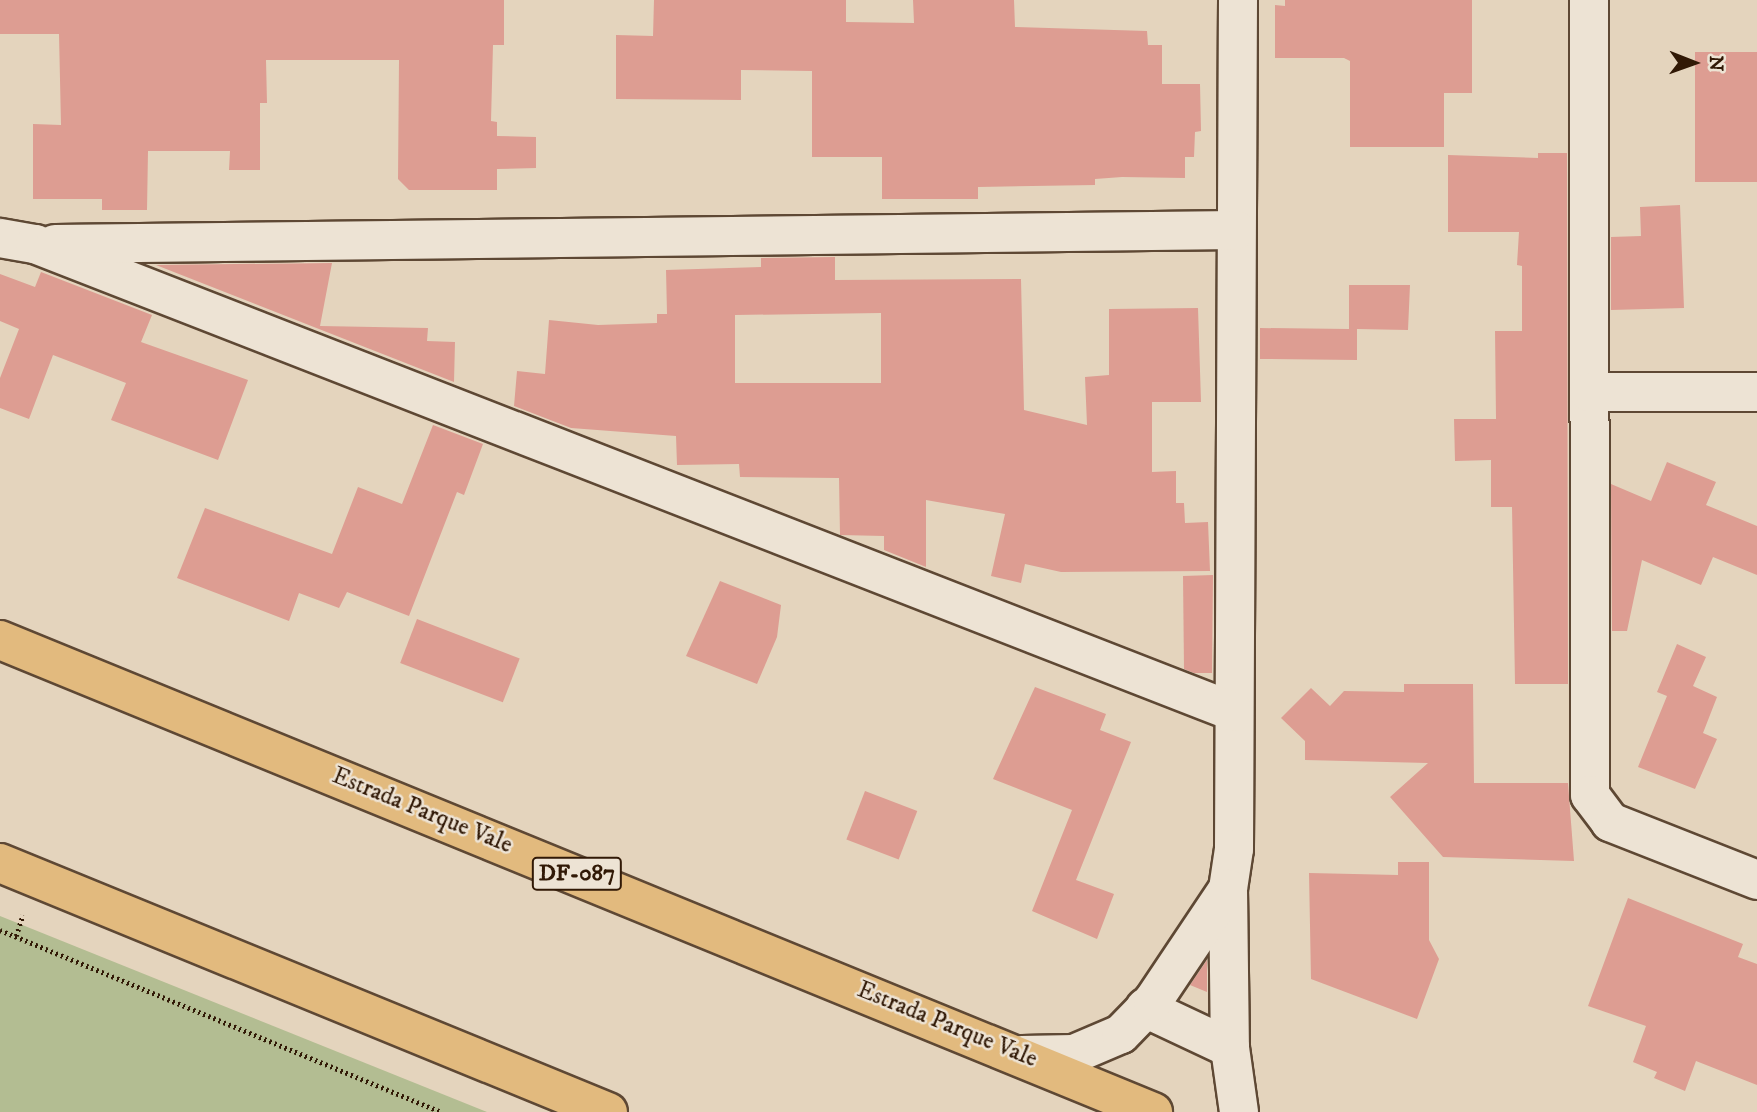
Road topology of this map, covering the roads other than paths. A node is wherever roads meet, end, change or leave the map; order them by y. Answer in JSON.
{"nodes":[{"id":1,"x":1238,"y":0,"type":"edge"},
{"id":2,"x":1589,"y":0,"type":"edge"},
{"id":3,"x":1236,"y":230,"type":"junction"},
{"id":4,"x":17,"y":241,"type":"edge"},
{"id":5,"x":1589,"y":392,"type":"junction"},
{"id":6,"x":1757,"y":393,"type":"edge"},
{"id":7,"x":0,"y":640,"type":"edge"},
{"id":8,"x":1234,"y":712,"type":"junction"},
{"id":9,"x":0,"y":863,"type":"edge"},
{"id":10,"x":1757,"y":880,"type":"edge"},
{"id":11,"x":1228,"y":889,"type":"junction"},
{"id":12,"x":1145,"y":1008,"type":"junction"},
{"id":13,"x":1230,"y":1048,"type":"junction"},
{"id":14,"x":1022,"y":1055,"type":"junction"},
{"id":15,"x":608,"y":1112,"type":"edge"},
{"id":16,"x":1153,"y":1112,"type":"edge"},
{"id":17,"x":1239,"y":1112,"type":"edge"}],
"edges":[{"from":1,"to":3,"type":"street"},
{"from":2,"to":5,"type":"street"},
{"from":3,"to":4,"type":"street"},
{"from":3,"to":8,"type":"street"},
{"from":4,"to":8,"type":"street"},
{"from":5,"to":6,"type":"street"},
{"from":5,"to":10,"type":"street"},
{"from":7,"to":14,"type":"main road","name":"Estrada Parque Vale","number":"DF-087"},
{"from":8,"to":11,"type":"street"},
{"from":9,"to":15,"type":"main road"},
{"from":11,"to":12,"type":"street"},
{"from":11,"to":13,"type":"street"},
{"from":12,"to":13,"type":"street"},
{"from":12,"to":14,"type":"street"},
{"from":13,"to":17,"type":"street"},
{"from":14,"to":16,"type":"main road","name":"Estrada Parque Vale","number":"DF-087"}]}
